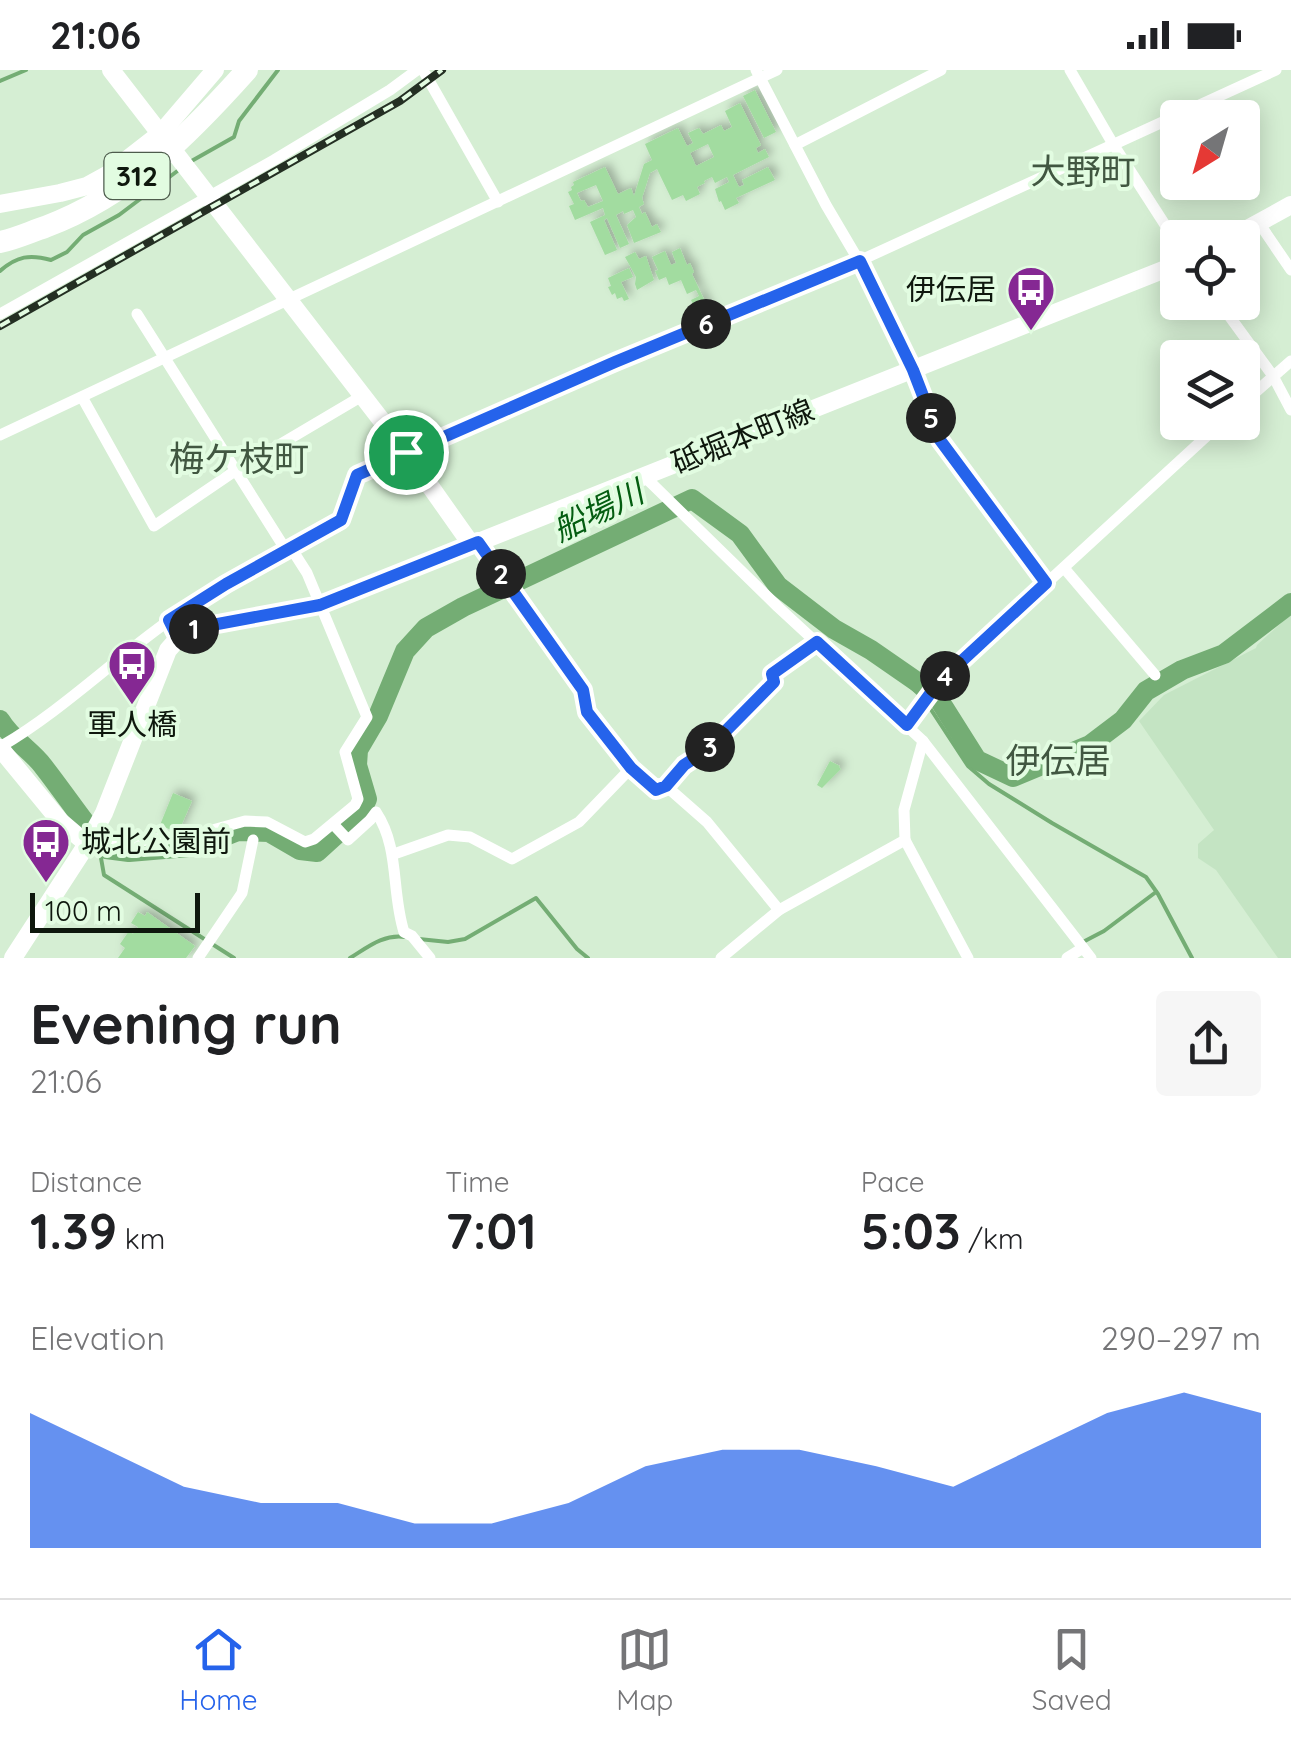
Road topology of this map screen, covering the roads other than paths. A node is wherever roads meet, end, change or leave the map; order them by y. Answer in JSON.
{"nodes":[{"id":1,"x":111,"y":70,"type":"edge"},
{"id":2,"x":215,"y":70,"type":"edge"},
{"id":3,"x":248,"y":70,"type":"edge"},
{"id":4,"x":420,"y":70,"type":"edge"},
{"id":5,"x":778,"y":70,"type":"edge"},
{"id":6,"x":941,"y":70,"type":"edge"},
{"id":7,"x":1070,"y":70,"type":"edge"},
{"id":8,"x":1276,"y":70,"type":"edge"},
{"id":9,"x":758,"y":74,"type":"edge"},
{"id":10,"x":167,"y":141,"type":"junction"},
{"id":11,"x":795,"y":144,"type":"junction"},
{"id":12,"x":1113,"y":144,"type":"junction"},
{"id":13,"x":208,"y":196,"type":"junction"},
{"id":14,"x":498,"y":202,"type":"junction"},
{"id":15,"x":0,"y":204,"type":"edge"},
{"id":16,"x":1291,"y":205,"type":"edge"},
{"id":17,"x":1162,"y":220,"type":"edge"},
{"id":18,"x":1260,"y":222,"type":"edge"},
{"id":19,"x":1260,"y":224,"type":"edge"},
{"id":20,"x":0,"y":242,"type":"edge"},
{"id":21,"x":860,"y":261,"type":"junction"},
{"id":22,"x":1291,"y":270,"type":"edge"},
{"id":23,"x":1160,"y":271,"type":"edge"},
{"id":24,"x":287,"y":301,"type":"junction"},
{"id":25,"x":0,"y":314,"type":"edge"},
{"id":26,"x":137,"y":314,"type":"dead end"},
{"id":27,"x":1231,"y":320,"type":"edge"},
{"id":28,"x":164,"y":358,"type":"junction"},
{"id":29,"x":1291,"y":361,"type":"edge"},
{"id":30,"x":913,"y":370,"type":"junction"},
{"id":31,"x":1273,"y":376,"type":"junction"},
{"id":32,"x":1260,"y":388,"type":"edge"},
{"id":33,"x":82,"y":396,"type":"junction"},
{"id":34,"x":362,"y":396,"type":"junction"},
{"id":35,"x":1291,"y":410,"type":"edge"},
{"id":36,"x":0,"y":435,"type":"edge"},
{"id":37,"x":1203,"y":440,"type":"edge"},
{"id":38,"x":406,"y":452,"type":"junction"},
{"id":39,"x":235,"y":470,"type":"junction"},
{"id":40,"x":645,"y":477,"type":"junction"},
{"id":41,"x":475,"y":543,"type":"junction"},
{"id":42,"x":291,"y":548,"type":"junction"},
{"id":43,"x":1064,"y":568,"type":"junction"},
{"id":44,"x":1046,"y":583,"type":"junction"},
{"id":45,"x":320,"y":605,"type":"junction"},
{"id":46,"x":173,"y":629,"type":"junction"},
{"id":47,"x":817,"y":642,"type":"junction"},
{"id":48,"x":1155,"y":675,"type":"dead end"},
{"id":49,"x":907,"y":725,"type":"junction"},
{"id":50,"x":923,"y":741,"type":"junction"},
{"id":51,"x":2,"y":747,"type":"edge"},
{"id":52,"x":631,"y":768,"type":"junction"},
{"id":53,"x":666,"y":786,"type":"junction"},
{"id":54,"x":333,"y":824,"type":"junction"},
{"id":55,"x":92,"y":835,"type":"junction"},
{"id":56,"x":253,"y":840,"type":"dead end"},
{"id":57,"x":905,"y":840,"type":"junction"},
{"id":58,"x":394,"y":854,"type":"junction"},
{"id":59,"x":779,"y":910,"type":"junction"},
{"id":60,"x":1087,"y":953,"type":"edge"},
{"id":61,"x":13,"y":958,"type":"edge"},
{"id":62,"x":198,"y":958,"type":"edge"},
{"id":63,"x":430,"y":958,"type":"edge"},
{"id":64,"x":721,"y":958,"type":"edge"},
{"id":65,"x":968,"y":958,"type":"edge"},
{"id":66,"x":1068,"y":958,"type":"edge"}],
"edges":[{"from":1,"to":10,"type":"main road"},
{"from":2,"to":10,"type":"main road"},
{"from":3,"to":10,"type":"highway","number":"312"},
{"from":4,"to":13,"type":"street"},
{"from":4,"to":14,"type":"street"},
{"from":5,"to":9,"type":"street"},
{"from":6,"to":11,"type":"street"},
{"from":7,"to":12,"type":"street"},
{"from":8,"to":12,"type":"street"},
{"from":9,"to":11,"type":"street"},
{"from":9,"to":14,"type":"street"},
{"from":10,"to":13,"type":"main road"},
{"from":10,"to":15,"type":"main road"},
{"from":10,"to":20,"type":"highway","number":"312"},
{"from":11,"to":21,"type":"street"},
{"from":12,"to":17,"type":"street"},
{"from":12,"to":21,"type":"street"},
{"from":13,"to":24,"type":"main road"},
{"from":13,"to":25,"type":"street"},
{"from":14,"to":24,"type":"street"},
{"from":16,"to":18,"type":"main road"},
{"from":19,"to":22,"type":"street"},
{"from":21,"to":30,"type":"street"},
{"from":21,"to":38,"type":"street"},
{"from":23,"to":30,"type":"main road","name":"砥堀本町線"},
{"from":24,"to":28,"type":"street"},
{"from":24,"to":34,"type":"main road"},
{"from":26,"to":28,"type":"street"},
{"from":27,"to":31,"type":"street"},
{"from":28,"to":33,"type":"street"},
{"from":28,"to":39,"type":"street"},
{"from":29,"to":31,"type":"street"},
{"from":30,"to":40,"type":"main road","name":"砥堀本町線"},
{"from":30,"to":44,"type":"street"},
{"from":31,"to":32,"type":"street"},
{"from":31,"to":35,"type":"street"},
{"from":33,"to":36,"type":"street"},
{"from":33,"to":39,"type":"street"},
{"from":34,"to":38,"type":"main road"},
{"from":34,"to":39,"type":"street"},
{"from":37,"to":43,"type":"street"},
{"from":38,"to":41,"type":"main road"},
{"from":38,"to":42,"type":"street"},
{"from":39,"to":42,"type":"street"},
{"from":40,"to":41,"type":"main road","name":"砥堀本町線"},
{"from":40,"to":47,"type":"street"},
{"from":41,"to":45,"type":"main road","name":"砥堀本町線"},
{"from":41,"to":52,"type":"street"},
{"from":42,"to":45,"type":"street"},
{"from":42,"to":46,"type":"street"},
{"from":43,"to":44,"type":"street"},
{"from":43,"to":48,"type":"street"},
{"from":44,"to":49,"type":"street"},
{"from":45,"to":46,"type":"main road","name":"砥堀本町線"},
{"from":45,"to":54,"type":"street"},
{"from":46,"to":51,"type":"street"},
{"from":46,"to":55,"type":"main road"},
{"from":47,"to":49,"type":"street"},
{"from":47,"to":53,"type":"street"},
{"from":49,"to":50,"type":"street"},
{"from":50,"to":57,"type":"street"},
{"from":50,"to":60,"type":"street"},
{"from":51,"to":55,"type":"main road"},
{"from":52,"to":53,"type":"street"},
{"from":52,"to":58,"type":"street"},
{"from":53,"to":59,"type":"street"},
{"from":54,"to":55,"type":"street"},
{"from":54,"to":58,"type":"street"},
{"from":55,"to":61,"type":"main road"},
{"from":56,"to":62,"type":"street"},
{"from":57,"to":59,"type":"street"},
{"from":57,"to":65,"type":"street"},
{"from":58,"to":63,"type":"street"},
{"from":59,"to":64,"type":"street"},
{"from":60,"to":66,"type":"street"}]}
